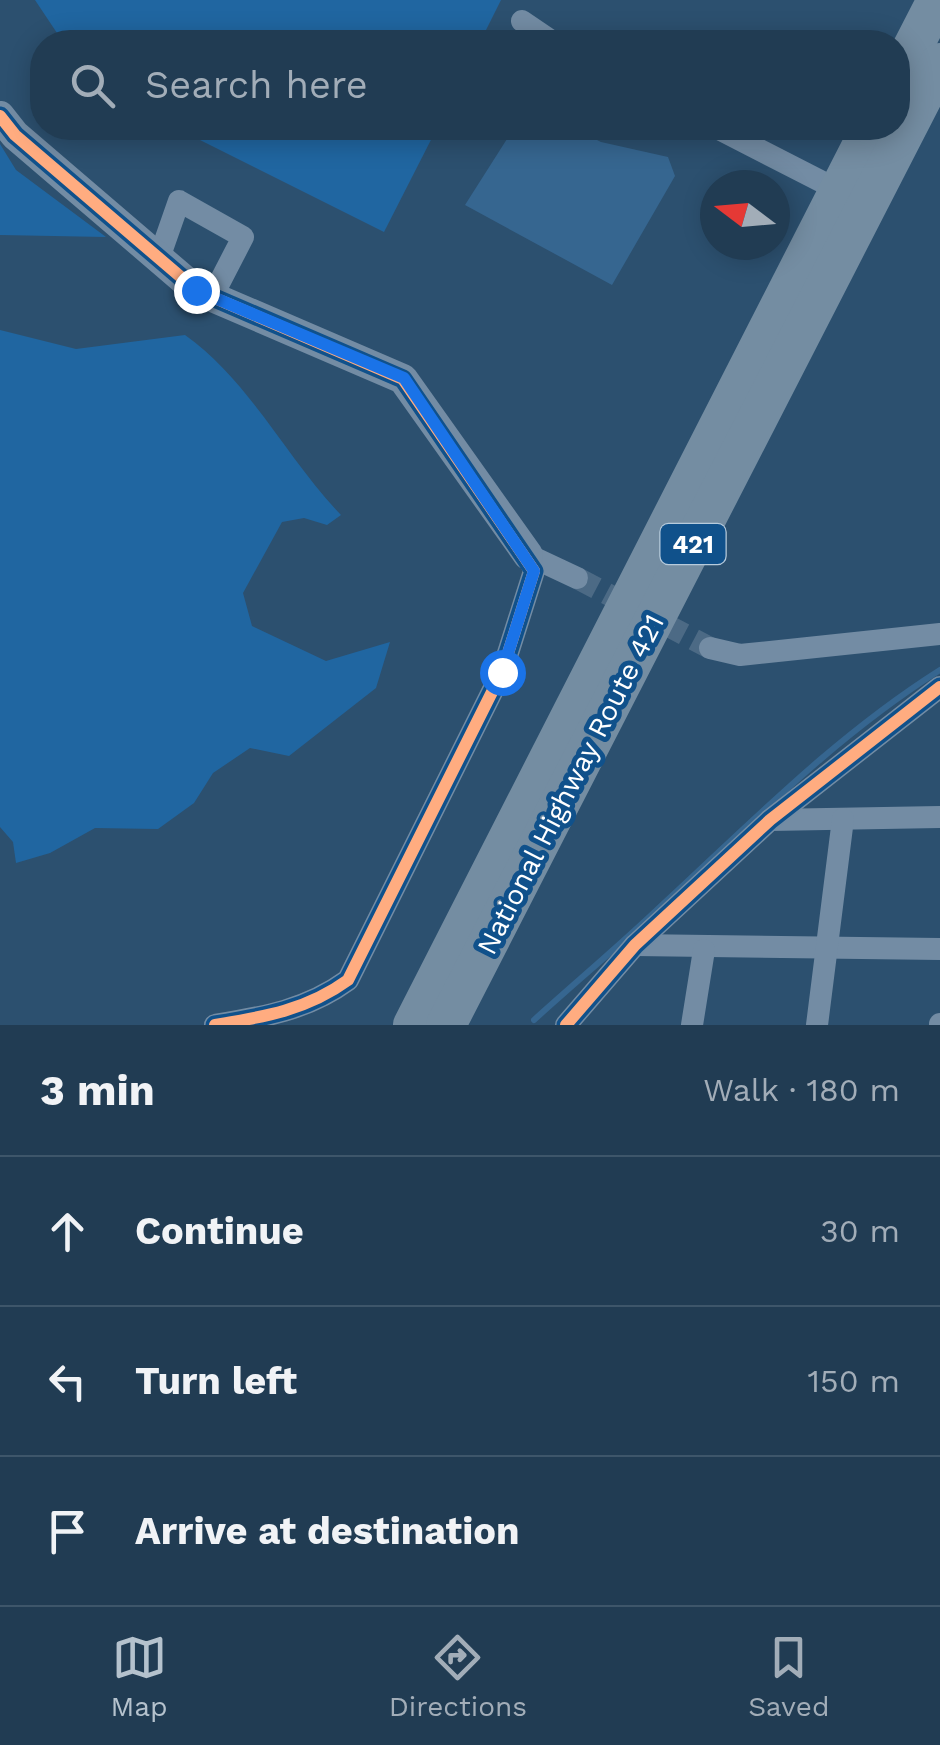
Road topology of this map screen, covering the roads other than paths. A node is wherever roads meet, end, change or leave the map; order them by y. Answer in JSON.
{"nodes":[{"id":1,"x":937,"y":0,"type":"edge"},
{"id":2,"x":522,"y":21,"type":"dead end"},
{"id":3,"x":535,"y":30,"type":"edge"},
{"id":4,"x":910,"y":53,"type":"edge"},
{"id":5,"x":940,"y":63,"type":"edge"},
{"id":6,"x":0,"y":116,"type":"edge"},
{"id":7,"x":910,"y":121,"type":"edge"},
{"id":8,"x":740,"y":140,"type":"edge"},
{"id":9,"x":865,"y":140,"type":"edge"},
{"id":10,"x":900,"y":140,"type":"edge"},
{"id":11,"x":838,"y":190,"type":"junction"},
{"id":12,"x":158,"y":261,"type":"junction"},
{"id":13,"x":212,"y":297,"type":"junction"},
{"id":14,"x":528,"y":555,"type":"junction"},
{"id":15,"x":577,"y":578,"type":"tunnel mouth"},
{"id":16,"x":939,"y":635,"type":"edge"},
{"id":17,"x":710,"y":648,"type":"tunnel mouth"},
{"id":18,"x":940,"y":688,"type":"edge"},
{"id":19,"x":940,"y":817,"type":"edge"},
{"id":20,"x":843,"y":819,"type":"junction"},
{"id":21,"x":770,"y":820,"type":"junction"},
{"id":22,"x":504,"y":912,"type":"junction"},
{"id":23,"x":635,"y":946,"type":"junction"},
{"id":24,"x":828,"y":948,"type":"junction"},
{"id":25,"x":940,"y":949,"type":"edge"},
{"id":26,"x":704,"y":950,"type":"junction"},
{"id":27,"x":435,"y":984,"type":"junction"},
{"id":28,"x":215,"y":1025,"type":"edge"},
{"id":29,"x":380,"y":1025,"type":"edge"},
{"id":30,"x":413,"y":1025,"type":"edge"},
{"id":31,"x":446,"y":1025,"type":"edge"},
{"id":32,"x":465,"y":1025,"type":"edge"},
{"id":33,"x":566,"y":1025,"type":"edge"},
{"id":34,"x":692,"y":1025,"type":"edge"},
{"id":35,"x":816,"y":1025,"type":"edge"}],
"edges":[{"from":1,"to":4,"type":"highway"},
{"from":2,"to":3,"type":"street"},
{"from":5,"to":7,"type":"highway","name":"National Highway Route 421","number":"421"},
{"from":6,"to":12,"type":"street"},
{"from":8,"to":11,"type":"street"},
{"from":9,"to":11,"type":"highway","name":"National Highway Route 421","number":"421"},
{"from":10,"to":22,"type":"highway","name":"National Highway Route 421","number":"421"},
{"from":11,"to":27,"type":"highway","name":"National Highway Route 421","number":"421"},
{"from":12,"to":13,"type":"street"},
{"from":12,"to":13,"type":"street"},
{"from":13,"to":14,"type":"street"},
{"from":14,"to":15,"type":"street"},
{"from":14,"to":28,"type":"street"},
{"from":16,"to":17,"type":"street"},
{"from":18,"to":21,"type":"street"},
{"from":19,"to":20,"type":"street"},
{"from":20,"to":21,"type":"street"},
{"from":20,"to":24,"type":"street"},
{"from":21,"to":23,"type":"street"},
{"from":22,"to":31,"type":"highway","name":"National Highway Route 421","number":"421"},
{"from":22,"to":32,"type":"highway"},
{"from":23,"to":26,"type":"street"},
{"from":23,"to":33,"type":"street"},
{"from":24,"to":25,"type":"street"},
{"from":24,"to":26,"type":"street"},
{"from":24,"to":35,"type":"street"},
{"from":26,"to":34,"type":"street"},
{"from":27,"to":29,"type":"highway"},
{"from":27,"to":30,"type":"highway","name":"National Highway Route 421","number":"421"}]}
